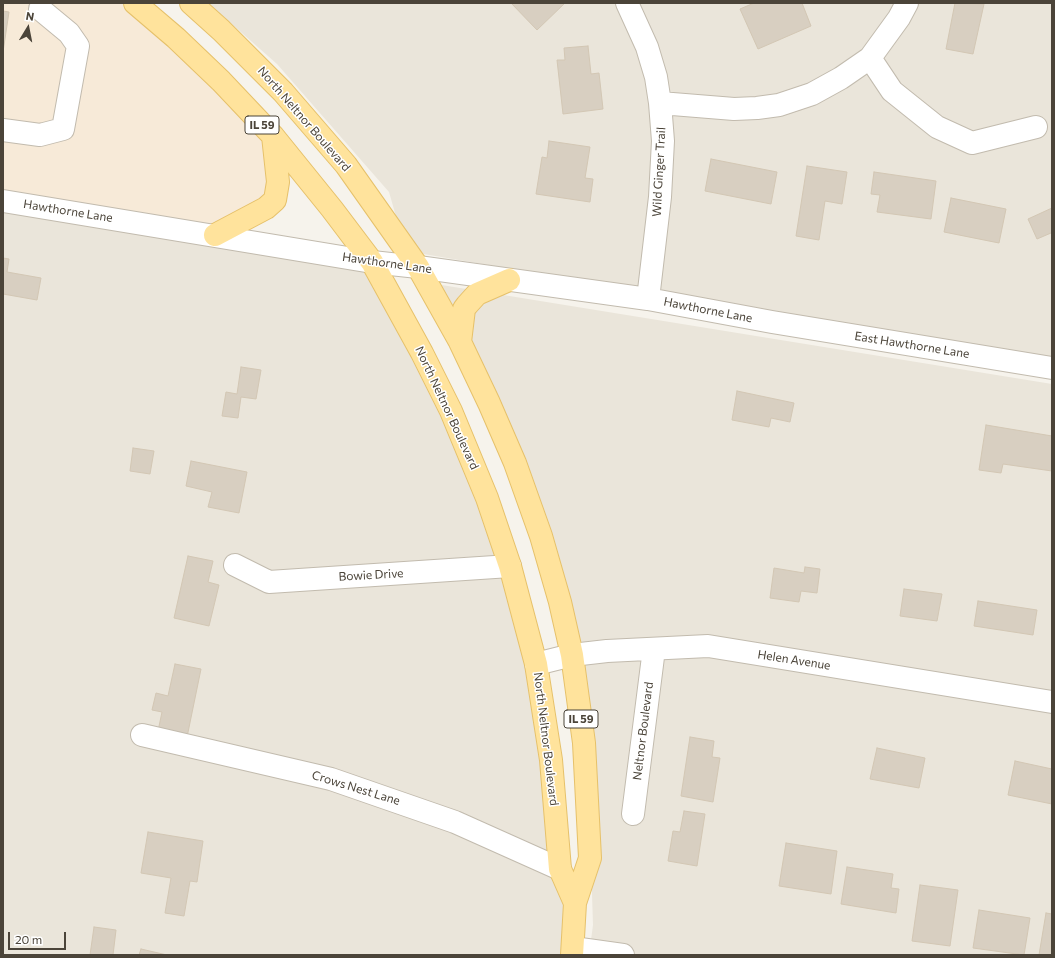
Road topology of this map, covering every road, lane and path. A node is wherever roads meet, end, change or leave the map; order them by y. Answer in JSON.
{"nodes":[{"id":1,"x":135,"y":3,"type":"edge"},
{"id":2,"x":191,"y":3,"type":"edge"},
{"id":3,"x":627,"y":3,"type":"edge"},
{"id":4,"x":907,"y":3,"type":"edge"},
{"id":5,"x":40,"y":9,"type":"dead end"},
{"id":6,"x":870,"y":58,"type":"junction"},
{"id":7,"x":660,"y":103,"type":"junction"},
{"id":8,"x":1036,"y":127,"type":"dead end"},
{"id":9,"x":3,"y":130,"type":"edge"},
{"id":10,"x":273,"y":136,"type":"junction"},
{"id":11,"x":3,"y":200,"type":"edge"},
{"id":12,"x":215,"y":235,"type":"junction"},
{"id":13,"x":372,"y":262,"type":"junction"},
{"id":14,"x":418,"y":267,"type":"junction"},
{"id":15,"x":509,"y":280,"type":"junction"},
{"id":16,"x":648,"y":299,"type":"junction"},
{"id":17,"x":772,"y":322,"type":"joint"},
{"id":18,"x":460,"y":342,"type":"junction"},
{"id":19,"x":1052,"y":368,"type":"edge"},
{"id":20,"x":235,"y":565,"type":"dead end"},
{"id":21,"x":510,"y":566,"type":"junction"},
{"id":22,"x":654,"y":648,"type":"junction"},
{"id":23,"x":572,"y":655,"type":"junction"},
{"id":24,"x":536,"y":664,"type":"junction"},
{"id":25,"x":1052,"y":702,"type":"edge"},
{"id":26,"x":142,"y":735,"type":"dead end"},
{"id":27,"x":633,"y":814,"type":"dead end"},
{"id":28,"x":560,"y":868,"type":"junction"},
{"id":29,"x":575,"y":903,"type":"junction"},
{"id":30,"x":572,"y":952,"type":"edge"},
{"id":31,"x":623,"y":955,"type":"edge"}],
"edges":[{"from":1,"to":10,"type":"main road","name":"North Neltnor Boulevard","number":"IL 59"},
{"from":2,"to":14,"type":"main road","name":"North Neltnor Boulevard","number":"IL 59"},
{"from":3,"to":7,"type":"street","name":"Wild Ginger Trail"},
{"from":4,"to":6,"type":"street"},
{"from":5,"to":9,"type":"street"},
{"from":6,"to":7,"type":"street"},
{"from":6,"to":8,"type":"street"},
{"from":7,"to":16,"type":"street","name":"Wild Ginger Trail"},
{"from":10,"to":12,"type":"main road"},
{"from":10,"to":13,"type":"main road","name":"North Neltnor Boulevard","number":"IL 59"},
{"from":11,"to":12,"type":"street","name":"Hawthorne Lane"},
{"from":12,"to":13,"type":"street","name":"Hawthorne Lane"},
{"from":13,"to":14,"type":"street","name":"Hawthorne Lane"},
{"from":13,"to":21,"type":"main road","name":"North Neltnor Boulevard","number":"IL 59"},
{"from":14,"to":15,"type":"street","name":"Hawthorne Lane"},
{"from":14,"to":18,"type":"main road","name":"North Neltnor Boulevard","number":"IL 59"},
{"from":15,"to":16,"type":"street","name":"Hawthorne Lane"},
{"from":15,"to":18,"type":"main road"},
{"from":16,"to":17,"type":"street","name":"Hawthorne Lane"},
{"from":17,"to":19,"type":"street","name":"East Hawthorne Lane"},
{"from":18,"to":23,"type":"main road","name":"North Neltnor Boulevard","number":"IL 59"},
{"from":20,"to":21,"type":"street","name":"Bowie Drive"},
{"from":21,"to":24,"type":"main road","name":"North Neltnor Boulevard","number":"IL 59"},
{"from":22,"to":23,"type":"street","name":"Helen Avenue"},
{"from":22,"to":25,"type":"street","name":"Helen Avenue"},
{"from":22,"to":27,"type":"street","name":"Neltnor Boulevard"},
{"from":23,"to":24,"type":"street","name":"Helen Avenue"},
{"from":23,"to":29,"type":"main road","name":"North Neltnor Boulevard","number":"IL 59"},
{"from":24,"to":28,"type":"main road","name":"North Neltnor Boulevard","number":"IL 59"},
{"from":26,"to":28,"type":"street","name":"Crows Nest Lane"},
{"from":28,"to":29,"type":"main road","name":"North Neltnor Boulevard","number":"IL 59"},
{"from":29,"to":30,"type":"main road","name":"North Neltnor Boulevard","number":"IL 59"},
{"from":30,"to":31,"type":"street"}]}
